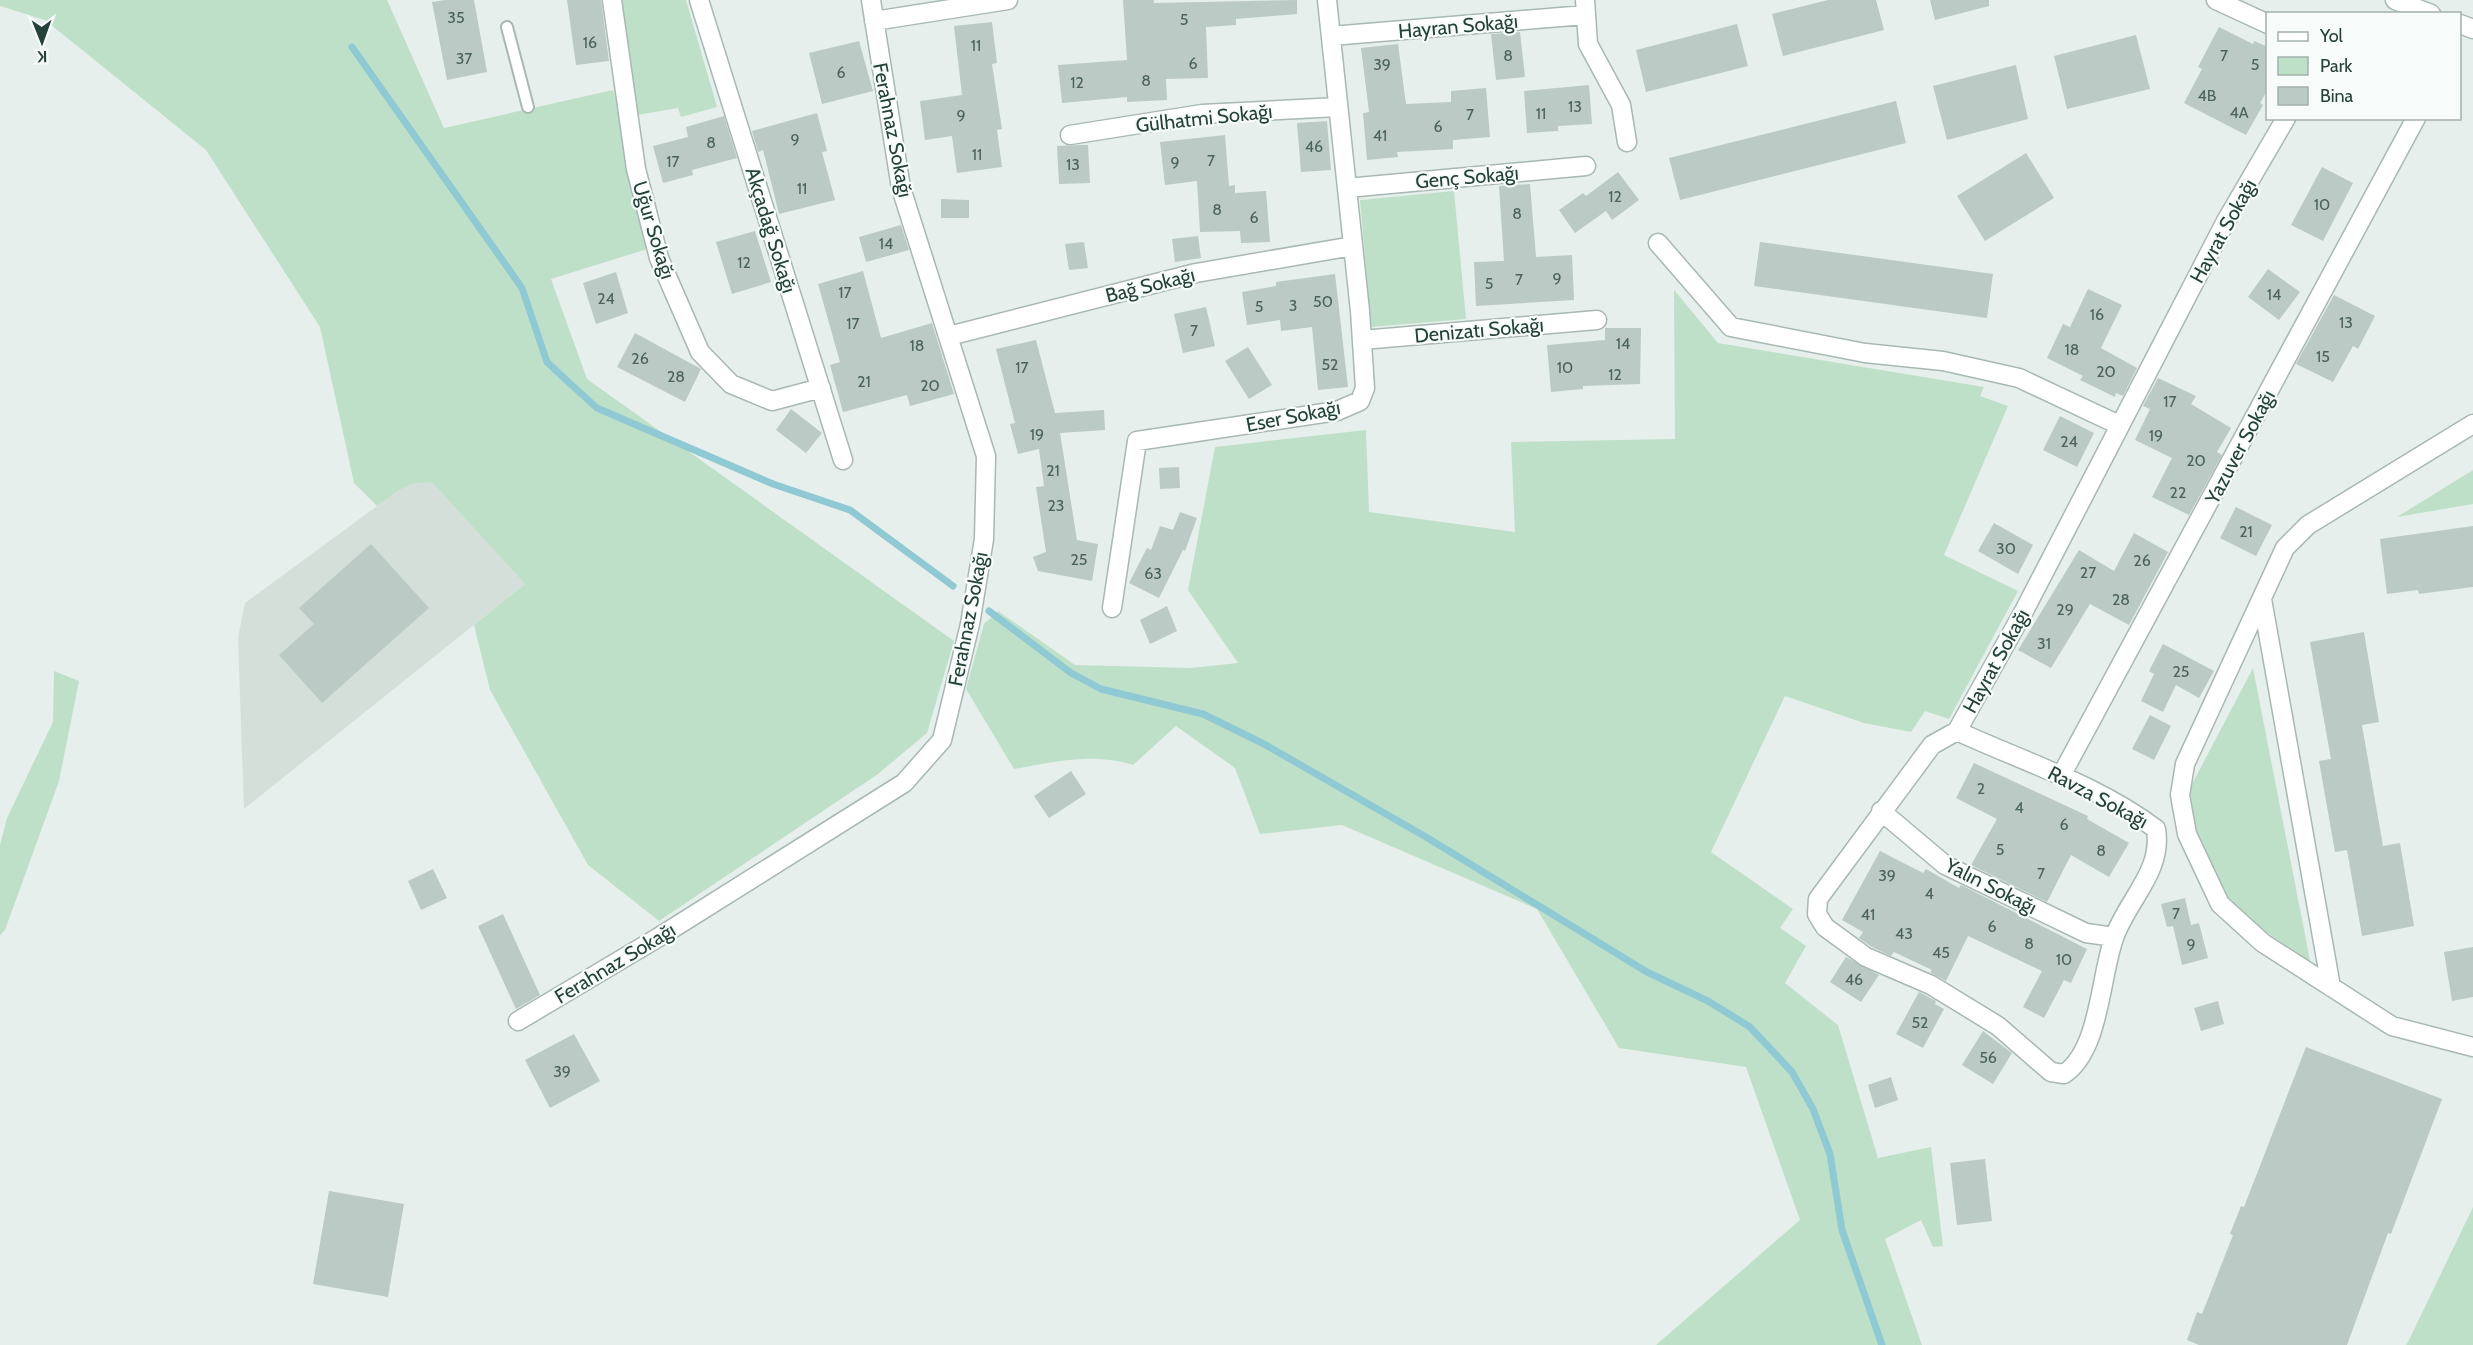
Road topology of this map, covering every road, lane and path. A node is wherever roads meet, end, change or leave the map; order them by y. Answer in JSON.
{"nodes":[{"id":1,"x":612,"y":0,"type":"edge"},
{"id":2,"x":699,"y":0,"type":"edge"},
{"id":3,"x":871,"y":0,"type":"edge"},
{"id":4,"x":1008,"y":0,"type":"edge"},
{"id":5,"x":1328,"y":0,"type":"edge"},
{"id":6,"x":2216,"y":0,"type":"edge"},
{"id":7,"x":2395,"y":0,"type":"edge"},
{"id":8,"x":1585,"y":8,"type":"edge"},
{"id":9,"x":2426,"y":12,"type":"edge"},
{"id":10,"x":874,"y":21,"type":"junction"},
{"id":11,"x":2266,"y":23,"type":"edge"},
{"id":12,"x":507,"y":27,"type":"dead end"},
{"id":13,"x":1331,"y":36,"type":"junction"},
{"id":14,"x":528,"y":107,"type":"dead end"},
{"id":15,"x":1338,"y":107,"type":"junction"},
{"id":16,"x":2285,"y":120,"type":"edge"},
{"id":17,"x":2415,"y":120,"type":"edge"},
{"id":18,"x":1070,"y":135,"type":"dead end"},
{"id":19,"x":1626,"y":142,"type":"dead end"},
{"id":20,"x":1586,"y":166,"type":"dead end"},
{"id":21,"x":1347,"y":188,"type":"junction"},
{"id":22,"x":1658,"y":243,"type":"dead end"},
{"id":23,"x":1353,"y":246,"type":"junction"},
{"id":24,"x":1597,"y":320,"type":"dead end"},
{"id":25,"x":949,"y":336,"type":"junction"},
{"id":26,"x":1362,"y":340,"type":"junction"},
{"id":27,"x":820,"y":388,"type":"junction"},
{"id":28,"x":2473,"y":424,"type":"edge"},
{"id":29,"x":2119,"y":425,"type":"junction"},
{"id":30,"x":843,"y":460,"type":"dead end"},
{"id":31,"x":2262,"y":599,"type":"junction"},
{"id":32,"x":1112,"y":608,"type":"dead end"},
{"id":33,"x":1957,"y":731,"type":"junction"},
{"id":34,"x":2062,"y":774,"type":"junction"},
{"id":35,"x":1881,"y":811,"type":"junction"},
{"id":36,"x":2114,"y":937,"type":"junction"},
{"id":37,"x":2331,"y":987,"type":"junction"},
{"id":38,"x":518,"y":1022,"type":"dead end"},
{"id":39,"x":2473,"y":1047,"type":"edge"},
{"id":40,"x":2064,"y":1074,"type":"joint"}],
"edges":[{"from":1,"to":27,"type":"street","name":"Uğur Sokağı"},
{"from":2,"to":27,"type":"street","name":"Akçadağ Sokağı"},
{"from":3,"to":10,"type":"street","name":"Ferahnaz Sokağı"},
{"from":4,"to":10,"type":"street"},
{"from":5,"to":13,"type":"street","name":"Eser Sokağı"},
{"from":6,"to":11,"type":"street"},
{"from":7,"to":9,"type":"street"},
{"from":8,"to":13,"type":"street","name":"Hayran Sokağı"},
{"from":8,"to":19,"type":"street"},
{"from":10,"to":25,"type":"street","name":"Ferahnaz Sokağı"},
{"from":12,"to":14,"type":"lane"},
{"from":13,"to":15,"type":"street","name":"Eser Sokağı"},
{"from":15,"to":18,"type":"street","name":"Gülhatmi Sokağı"},
{"from":15,"to":21,"type":"street","name":"Eser Sokağı"},
{"from":16,"to":29,"type":"street","name":"Hayrat Sokağı"},
{"from":17,"to":34,"type":"street","name":"Yazuver Sokağı"},
{"from":20,"to":21,"type":"street","name":"Genç Sokağı"},
{"from":21,"to":23,"type":"street","name":"Eser Sokağı"},
{"from":22,"to":29,"type":"street"},
{"from":23,"to":25,"type":"street","name":"Bağ Sokağı"},
{"from":23,"to":26,"type":"street","name":"Eser Sokağı"},
{"from":24,"to":26,"type":"street","name":"Denizatı Sokağı"},
{"from":25,"to":38,"type":"street","name":"Ferahnaz Sokağı"},
{"from":26,"to":32,"type":"street","name":"Eser Sokağı"},
{"from":27,"to":30,"type":"street","name":"Akçadağ Sokağı"},
{"from":28,"to":31,"type":"street"},
{"from":29,"to":33,"type":"street","name":"Hayrat Sokağı"},
{"from":31,"to":37,"type":"street"},
{"from":31,"to":37,"type":"street"},
{"from":33,"to":34,"type":"street","name":"Ravza Sokağı"},
{"from":33,"to":35,"type":"street","name":"Hayrat Sokağı"},
{"from":34,"to":36,"type":"street","name":"Ravza Sokağı"},
{"from":35,"to":36,"type":"street","name":"Yalın Sokağı"},
{"from":35,"to":40,"type":"street","name":"Hayrat Sokağı"},
{"from":36,"to":40,"type":"street","name":"Ravza Sokağı"},
{"from":37,"to":39,"type":"street"}]}
